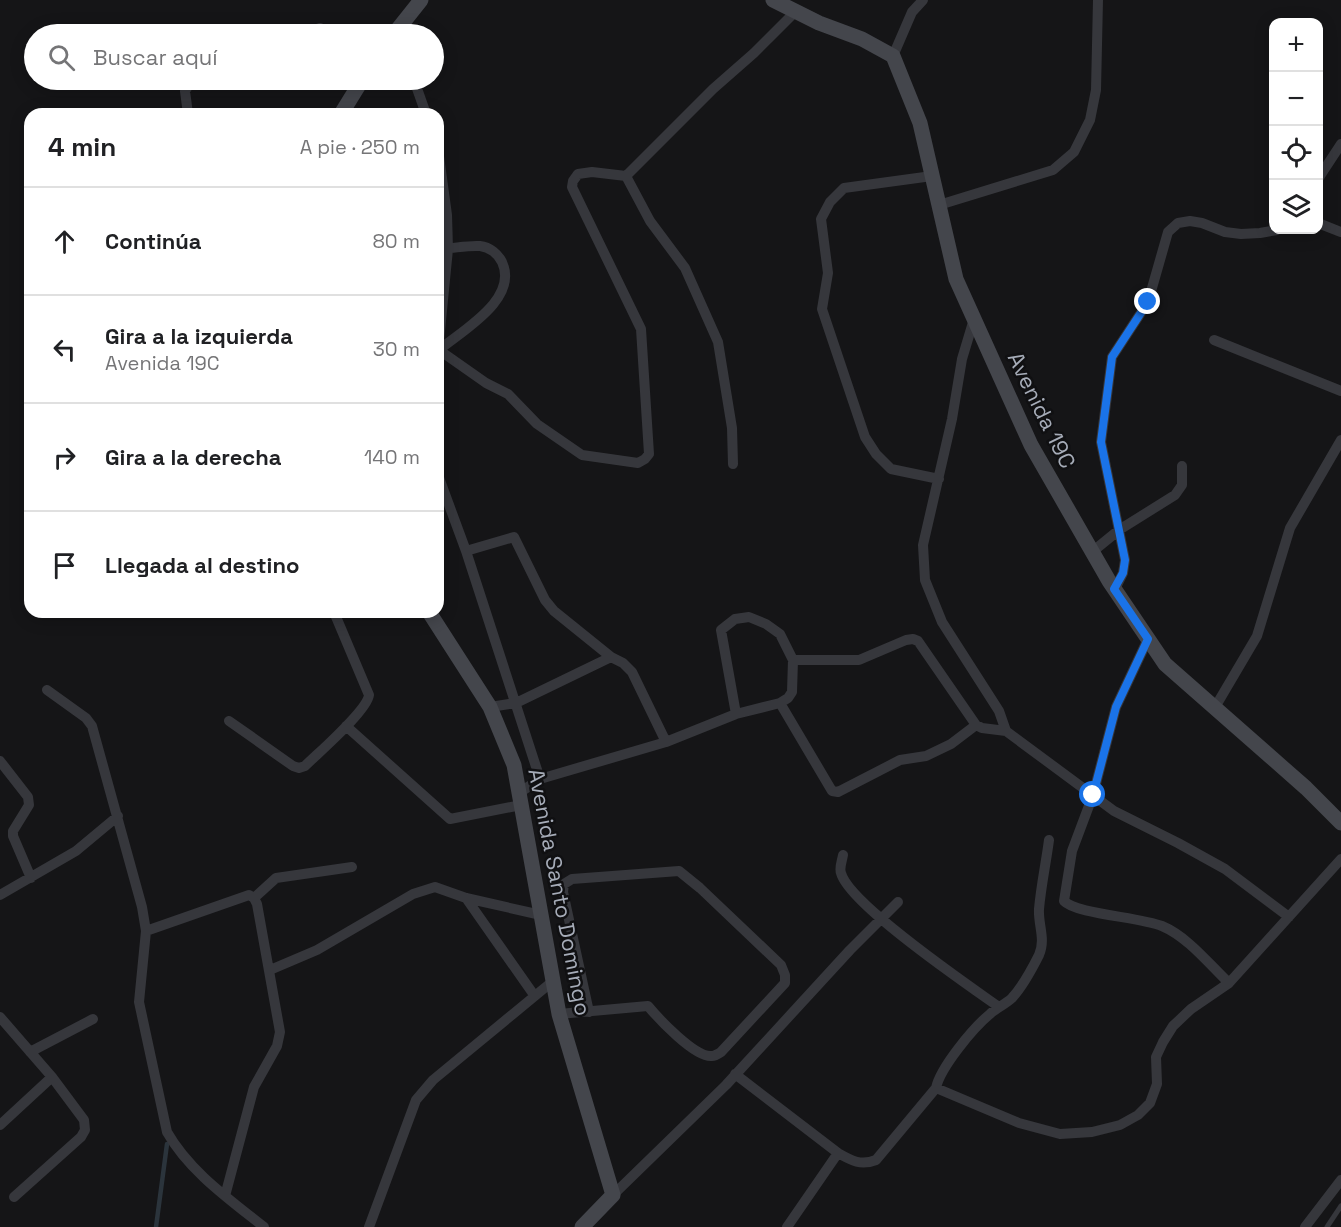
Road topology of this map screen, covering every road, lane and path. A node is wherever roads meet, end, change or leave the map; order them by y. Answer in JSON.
{"nodes":[{"id":1,"x":421,"y":0,"type":"edge"},
{"id":2,"x":773,"y":0,"type":"edge"},
{"id":3,"x":923,"y":0,"type":"edge"},
{"id":4,"x":1098,"y":0,"type":"edge"},
{"id":5,"x":796,"y":11,"type":"junction"},
{"id":6,"x":403,"y":24,"type":"edge"},
{"id":7,"x":893,"y":56,"type":"junction"},
{"id":8,"x":186,"y":90,"type":"edge"},
{"id":9,"x":353,"y":90,"type":"edge"},
{"id":10,"x":418,"y":90,"type":"edge"},
{"id":11,"x":187,"y":108,"type":"edge"},
{"id":12,"x":344,"y":108,"type":"edge"},
{"id":13,"x":424,"y":108,"type":"edge"},
{"id":14,"x":1341,"y":144,"type":"edge"},
{"id":15,"x":1323,"y":171,"type":"edge"},
{"id":16,"x":626,"y":176,"type":"junction"},
{"id":17,"x":932,"y":176,"type":"junction"},
{"id":18,"x":444,"y":193,"type":"edge"},
{"id":19,"x":939,"y":205,"type":"junction"},
{"id":20,"x":1323,"y":225,"type":"edge"},
{"id":21,"x":1269,"y":231,"type":"edge"},
{"id":22,"x":1341,"y":232,"type":"edge"},
{"id":23,"x":444,"y":240,"type":"edge"},
{"id":24,"x":444,"y":249,"type":"edge"},
{"id":25,"x":974,"y":318,"type":"junction"},
{"id":26,"x":1214,"y":340,"type":"dead end"},
{"id":27,"x":444,"y":346,"type":"edge"},
{"id":28,"x":444,"y":354,"type":"edge"},
{"id":29,"x":1341,"y":391,"type":"edge"},
{"id":30,"x":1341,"y":440,"type":"edge"},
{"id":31,"x":733,"y":464,"type":"dead end"},
{"id":32,"x":1182,"y":466,"type":"dead end"},
{"id":33,"x":939,"y":479,"type":"junction"},
{"id":34,"x":444,"y":491,"type":"edge"},
{"id":35,"x":1119,"y":530,"type":"junction"},
{"id":36,"x":466,"y":551,"type":"junction"},
{"id":37,"x":1092,"y":552,"type":"junction"},
{"id":38,"x":1114,"y":589,"type":"junction"},
{"id":39,"x":337,"y":618,"type":"edge"},
{"id":40,"x":433,"y":618,"type":"edge"},
{"id":41,"x":1148,"y":639,"type":"junction"},
{"id":42,"x":611,"y":657,"type":"junction"},
{"id":43,"x":793,"y":660,"type":"junction"},
{"id":44,"x":47,"y":690,"type":"dead end"},
{"id":45,"x":516,"y":703,"type":"junction"},
{"id":46,"x":780,"y":703,"type":"junction"},
{"id":47,"x":490,"y":707,"type":"junction"},
{"id":48,"x":1214,"y":709,"type":"junction"},
{"id":49,"x":736,"y":714,"type":"junction"},
{"id":50,"x":229,"y":721,"type":"dead end"},
{"id":51,"x":975,"y":725,"type":"junction"},
{"id":52,"x":346,"y":726,"type":"junction"},
{"id":53,"x":1006,"y":731,"type":"junction"},
{"id":54,"x":666,"y":742,"type":"junction"},
{"id":55,"x":0,"y":761,"type":"edge"},
{"id":56,"x":540,"y":779,"type":"junction"},
{"id":57,"x":1093,"y":795,"type":"junction"},
{"id":58,"x":520,"y":799,"type":"junction"},
{"id":59,"x":118,"y":816,"type":"junction"},
{"id":60,"x":1341,"y":823,"type":"edge"},
{"id":61,"x":1049,"y":840,"type":"dead end"},
{"id":62,"x":843,"y":855,"type":"dead end"},
{"id":63,"x":1341,"y":859,"type":"edge"},
{"id":64,"x":352,"y":867,"type":"dead end"},
{"id":65,"x":31,"y":878,"type":"junction"},
{"id":66,"x":0,"y":895,"type":"edge"},
{"id":67,"x":254,"y":898,"type":"junction"},
{"id":68,"x":466,"y":898,"type":"junction"},
{"id":69,"x":898,"y":902,"type":"dead end"},
{"id":70,"x":541,"y":915,"type":"junction"},
{"id":71,"x":1289,"y":917,"type":"junction"},
{"id":72,"x":881,"y":919,"type":"junction"},
{"id":73,"x":146,"y":931,"type":"junction"},
{"id":74,"x":270,"y":970,"type":"junction"},
{"id":75,"x":553,"y":981,"type":"junction"},
{"id":76,"x":1228,"y":983,"type":"junction"},
{"id":77,"x":534,"y":995,"type":"junction"},
{"id":78,"x":999,"y":1007,"type":"junction"},
{"id":79,"x":589,"y":1012,"type":"junction"},
{"id":80,"x":559,"y":1014,"type":"junction"},
{"id":81,"x":0,"y":1017,"type":"edge"},
{"id":82,"x":93,"y":1019,"type":"dead end"},
{"id":83,"x":30,"y":1052,"type":"junction"},
{"id":84,"x":735,"y":1074,"type":"junction"},
{"id":85,"x":52,"y":1077,"type":"junction"},
{"id":86,"x":936,"y":1088,"type":"junction"},
{"id":87,"x":0,"y":1125,"type":"edge"},
{"id":88,"x":838,"y":1153,"type":"junction"},
{"id":89,"x":1341,"y":1180,"type":"edge"},
{"id":90,"x":225,"y":1196,"type":"junction"},
{"id":91,"x":613,"y":1196,"type":"junction"},
{"id":92,"x":14,"y":1197,"type":"dead end"},
{"id":93,"x":1341,"y":1206,"type":"edge"},
{"id":94,"x":264,"y":1227,"type":"edge"},
{"id":95,"x":369,"y":1227,"type":"edge"},
{"id":96,"x":582,"y":1227,"type":"edge"},
{"id":97,"x":787,"y":1227,"type":"edge"},
{"id":98,"x":1305,"y":1227,"type":"edge"},
{"id":99,"x":1327,"y":1227,"type":"edge"}],
"edges":[{"from":1,"to":6,"type":"street"},
{"from":2,"to":5,"type":"street"},
{"from":3,"to":7,"type":"street"},
{"from":4,"to":19,"type":"street"},
{"from":5,"to":7,"type":"street"},
{"from":5,"to":16,"type":"street"},
{"from":7,"to":17,"type":"street","name":"Avenida 19C"},
{"from":8,"to":11,"type":"street"},
{"from":9,"to":12,"type":"street"},
{"from":10,"to":13,"type":"street"},
{"from":14,"to":15,"type":"street"},
{"from":16,"to":28,"type":"street"},
{"from":16,"to":31,"type":"street"},
{"from":17,"to":19,"type":"street","name":"Avenida 19C"},
{"from":17,"to":33,"type":"street"},
{"from":18,"to":23,"type":"street"},
{"from":19,"to":25,"type":"street","name":"Avenida 19C"},
{"from":20,"to":22,"type":"street"},
{"from":21,"to":35,"type":"street"},
{"from":24,"to":27,"type":"street"},
{"from":25,"to":33,"type":"street"},
{"from":25,"to":37,"type":"street","name":"Avenida 19C"},
{"from":26,"to":29,"type":"street"},
{"from":30,"to":48,"type":"street"},
{"from":32,"to":35,"type":"street"},
{"from":33,"to":53,"type":"street"},
{"from":34,"to":36,"type":"street"},
{"from":35,"to":37,"type":"street"},
{"from":35,"to":38,"type":"street"},
{"from":36,"to":42,"type":"street"},
{"from":36,"to":45,"type":"street"},
{"from":37,"to":38,"type":"street","name":"Avenida 19C"},
{"from":38,"to":41,"type":"street","name":"Avenida 19C"},
{"from":39,"to":52,"type":"street"},
{"from":40,"to":47,"type":"street","name":"Avenida Santo Domingo"},
{"from":41,"to":48,"type":"street","name":"Avenida 19C"},
{"from":41,"to":57,"type":"street"},
{"from":42,"to":45,"type":"street"},
{"from":42,"to":54,"type":"street"},
{"from":43,"to":46,"type":"street"},
{"from":43,"to":49,"type":"street"},
{"from":43,"to":51,"type":"street"},
{"from":44,"to":59,"type":"street"},
{"from":45,"to":47,"type":"street"},
{"from":45,"to":56,"type":"street"},
{"from":46,"to":49,"type":"street"},
{"from":46,"to":51,"type":"street"},
{"from":47,"to":58,"type":"street","name":"Avenida Santo Domingo"},
{"from":48,"to":60,"type":"street","name":"Avenida 19C"},
{"from":49,"to":54,"type":"street"},
{"from":50,"to":52,"type":"street"},
{"from":51,"to":53,"type":"street"},
{"from":52,"to":58,"type":"street"},
{"from":53,"to":57,"type":"street"},
{"from":54,"to":56,"type":"street"},
{"from":55,"to":65,"type":"street"},
{"from":56,"to":58,"type":"street"},
{"from":57,"to":71,"type":"street"},
{"from":57,"to":76,"type":"street"},
{"from":58,"to":70,"type":"street","name":"Avenida Santo Domingo"},
{"from":59,"to":65,"type":"street"},
{"from":59,"to":73,"type":"street"},
{"from":61,"to":78,"type":"street"},
{"from":62,"to":72,"type":"street"},
{"from":63,"to":71,"type":"street"},
{"from":64,"to":67,"type":"street"},
{"from":65,"to":66,"type":"street"},
{"from":67,"to":73,"type":"street"},
{"from":67,"to":74,"type":"street"},
{"from":68,"to":70,"type":"street"},
{"from":68,"to":74,"type":"street"},
{"from":68,"to":77,"type":"street"},
{"from":69,"to":72,"type":"street"},
{"from":70,"to":75,"type":"street","name":"Avenida Santo Domingo"},
{"from":71,"to":76,"type":"street"},
{"from":72,"to":78,"type":"street"},
{"from":72,"to":84,"type":"street"},
{"from":73,"to":90,"type":"street"},
{"from":74,"to":90,"type":"street"},
{"from":75,"to":77,"type":"street"},
{"from":75,"to":80,"type":"street","name":"Avenida Santo Domingo"},
{"from":76,"to":86,"type":"street"},
{"from":77,"to":95,"type":"street"},
{"from":78,"to":86,"type":"street"},
{"from":79,"to":79,"type":"street"},
{"from":79,"to":80,"type":"street"},
{"from":80,"to":91,"type":"street","name":"Avenida Santo Domingo"},
{"from":81,"to":83,"type":"street"},
{"from":82,"to":83,"type":"street"},
{"from":83,"to":85,"type":"street"},
{"from":84,"to":88,"type":"street"},
{"from":84,"to":91,"type":"street"},
{"from":85,"to":87,"type":"street"},
{"from":85,"to":92,"type":"street"},
{"from":86,"to":88,"type":"street"},
{"from":88,"to":97,"type":"street"},
{"from":89,"to":98,"type":"street"},
{"from":90,"to":94,"type":"street"},
{"from":91,"to":96,"type":"street"},
{"from":93,"to":99,"type":"lane"}]}
